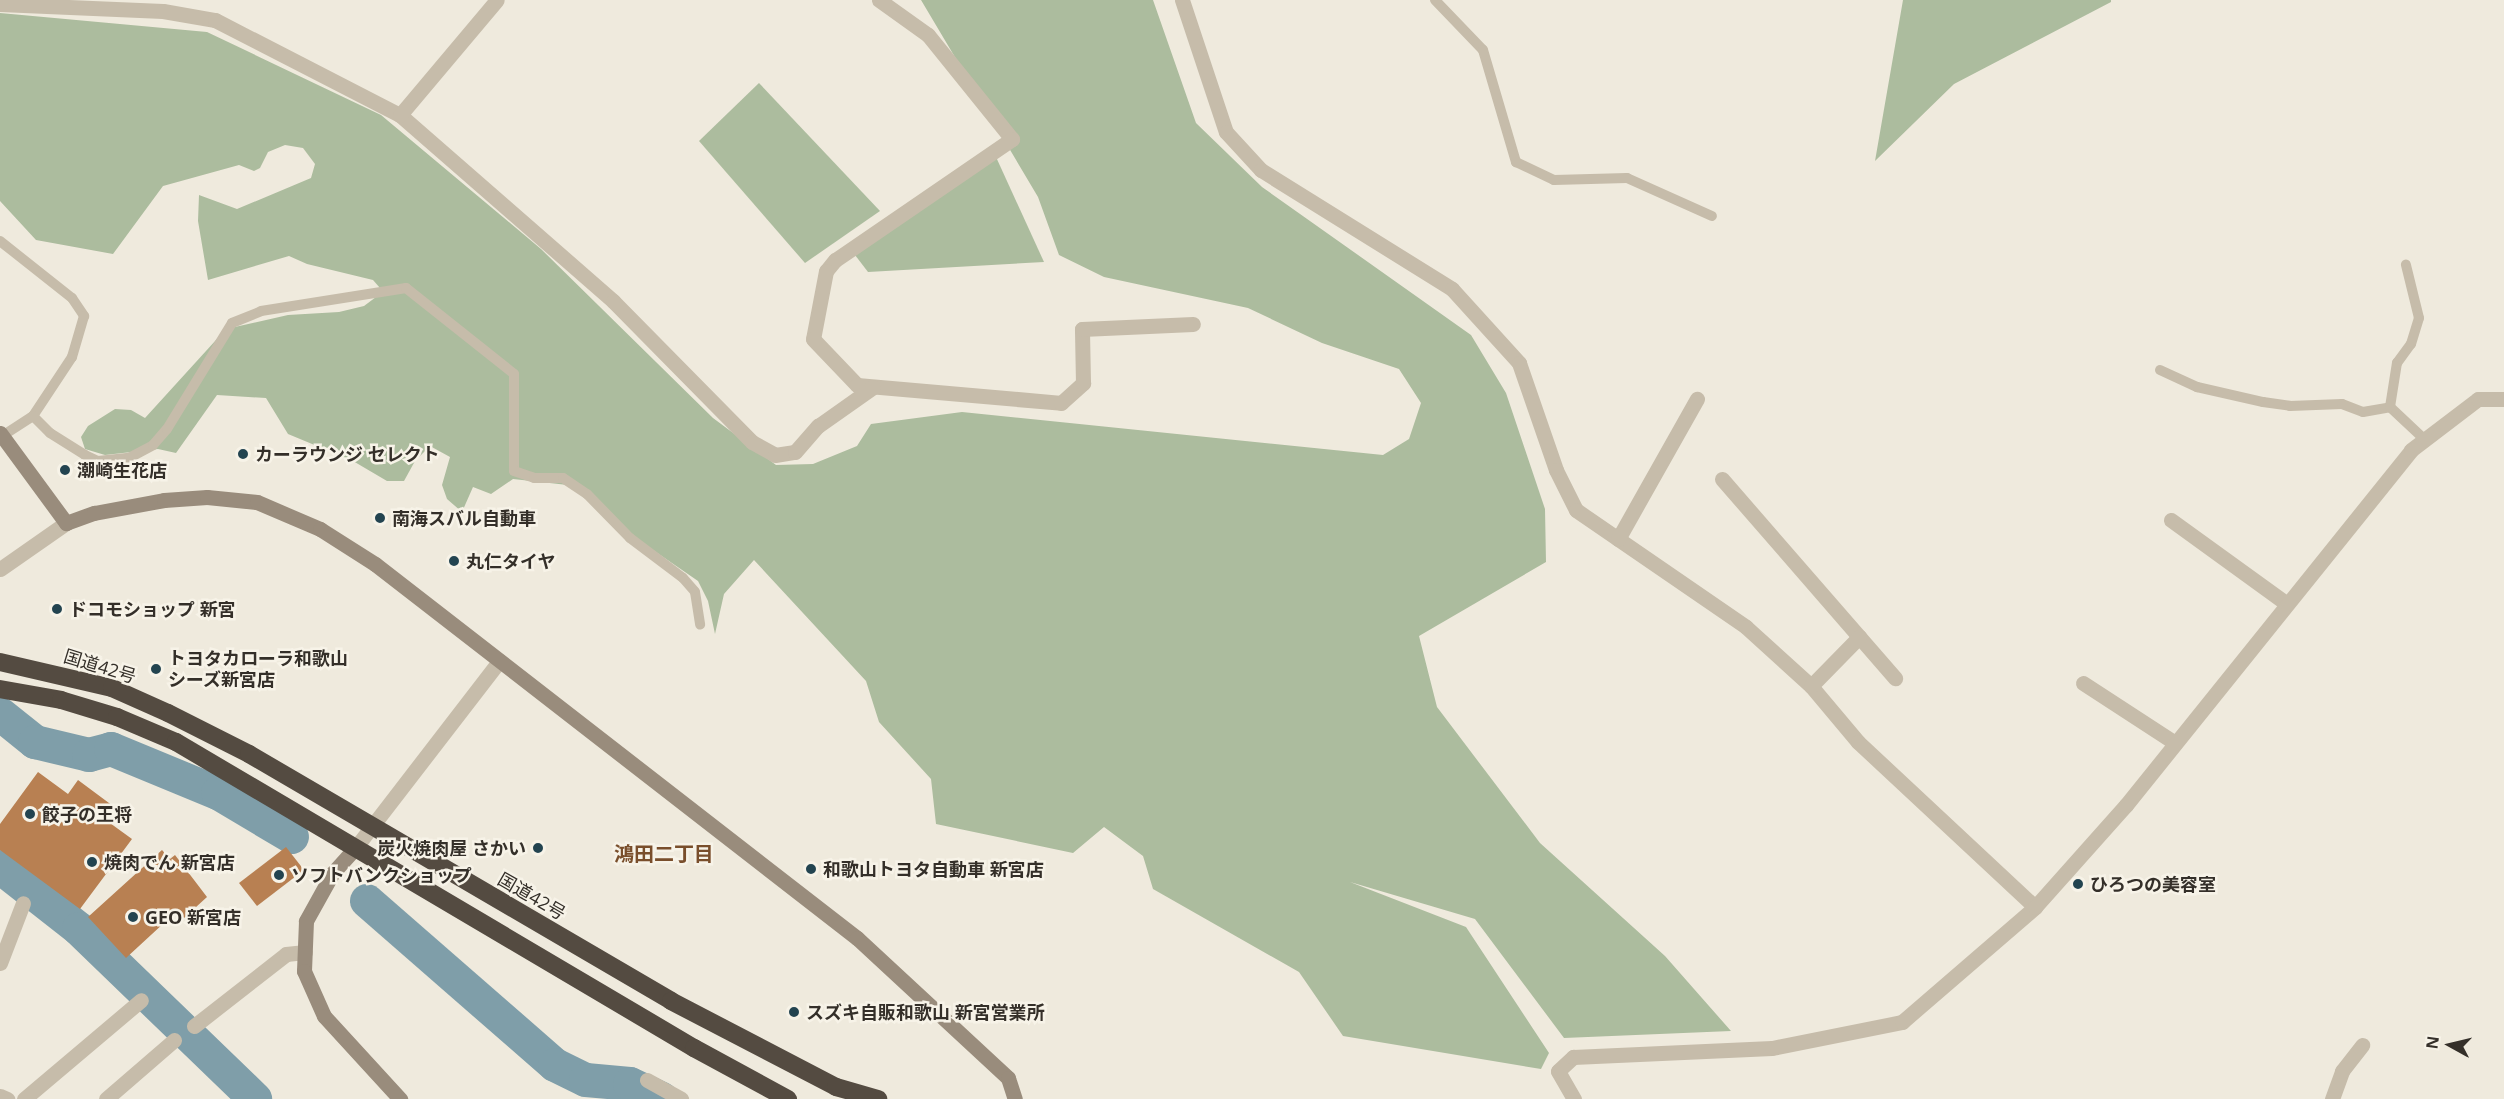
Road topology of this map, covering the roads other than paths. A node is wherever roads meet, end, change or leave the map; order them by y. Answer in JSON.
{"nodes":[{"id":1,"x":497,"y":0,"type":"edge"},
{"id":2,"x":879,"y":0,"type":"edge"},
{"id":3,"x":1182,"y":0,"type":"edge"},
{"id":4,"x":1435,"y":0,"type":"edge"},
{"id":5,"x":0,"y":4,"type":"edge"},
{"id":6,"x":400,"y":115,"type":"junction"},
{"id":7,"x":1712,"y":216,"type":"dead end"},
{"id":8,"x":0,"y":241,"type":"edge"},
{"id":9,"x":2406,"y":265,"type":"dead end"},
{"id":10,"x":1193,"y":324,"type":"dead end"},
{"id":11,"x":2160,"y":370,"type":"dead end"},
{"id":12,"x":873,"y":387,"type":"junction"},
{"id":13,"x":1697,"y":399,"type":"dead end"},
{"id":14,"x":2504,"y":399,"type":"edge"},
{"id":15,"x":2390,"y":407,"type":"junction"},
{"id":16,"x":33,"y":416,"type":"junction"},
{"id":17,"x":1,"y":436,"type":"edge"},
{"id":18,"x":2424,"y":439,"type":"junction"},
{"id":19,"x":1722,"y":479,"type":"dead end"},
{"id":20,"x":2171,"y":520,"type":"dead end"},
{"id":21,"x":66,"y":523,"type":"junction"},
{"id":22,"x":1618,"y":539,"type":"junction"},
{"id":23,"x":0,"y":569,"type":"edge"},
{"id":24,"x":2287,"y":604,"type":"junction"},
{"id":25,"x":700,"y":625,"type":"dead end"},
{"id":26,"x":1859,"y":637,"type":"junction"},
{"id":27,"x":499,"y":661,"type":"junction"},
{"id":28,"x":0,"y":662,"type":"edge"},
{"id":29,"x":1895,"y":678,"type":"dead end"},
{"id":30,"x":2083,"y":683,"type":"dead end"},
{"id":31,"x":1811,"y":686,"type":"junction"},
{"id":32,"x":0,"y":689,"type":"edge"},
{"id":33,"x":2175,"y":743,"type":"junction"},
{"id":34,"x":371,"y":828,"type":"junction"},
{"id":35,"x":356,"y":847,"type":"junction"},
{"id":36,"x":23,"y":903,"type":"dead end"},
{"id":37,"x":2035,"y":907,"type":"junction"},
{"id":38,"x":304,"y":952,"type":"junction"},
{"id":39,"x":0,"y":963,"type":"edge"},
{"id":40,"x":141,"y":1000,"type":"dead end"},
{"id":41,"x":194,"y":1026,"type":"dead end"},
{"id":42,"x":174,"y":1040,"type":"dead end"},
{"id":43,"x":2362,"y":1045,"type":"dead end"},
{"id":44,"x":647,"y":1080,"type":"dead end"},
{"id":45,"x":0,"y":1096,"type":"edge"},
{"id":46,"x":7,"y":1099,"type":"edge"},
{"id":47,"x":24,"y":1099,"type":"edge"},
{"id":48,"x":105,"y":1099,"type":"edge"},
{"id":49,"x":400,"y":1099,"type":"edge"},
{"id":50,"x":681,"y":1099,"type":"edge"},
{"id":51,"x":788,"y":1099,"type":"edge"},
{"id":52,"x":878,"y":1099,"type":"edge"},
{"id":53,"x":1015,"y":1099,"type":"edge"},
{"id":54,"x":1574,"y":1099,"type":"edge"},
{"id":55,"x":2332,"y":1099,"type":"edge"}],
"edges":[{"from":1,"to":6,"type":"street"},
{"from":2,"to":12,"type":"street"},
{"from":3,"to":22,"type":"street"},
{"from":4,"to":7,"type":"lane"},
{"from":5,"to":6,"type":"street"},
{"from":6,"to":12,"type":"street"},
{"from":8,"to":16,"type":"lane"},
{"from":9,"to":15,"type":"lane"},
{"from":10,"to":12,"type":"street"},
{"from":11,"to":15,"type":"lane"},
{"from":13,"to":22,"type":"street"},
{"from":14,"to":18,"type":"street"},
{"from":15,"to":18,"type":"lane"},
{"from":16,"to":17,"type":"lane"},
{"from":16,"to":25,"type":"lane"},
{"from":17,"to":21,"type":"street"},
{"from":18,"to":24,"type":"street"},
{"from":19,"to":26,"type":"street"},
{"from":20,"to":24,"type":"street"},
{"from":21,"to":23,"type":"street"},
{"from":21,"to":27,"type":"street"},
{"from":22,"to":31,"type":"street"},
{"from":24,"to":33,"type":"street"},
{"from":26,"to":29,"type":"street"},
{"from":26,"to":31,"type":"street"},
{"from":27,"to":34,"type":"street"},
{"from":27,"to":53,"type":"street"},
{"from":28,"to":34,"type":"highway","name":"国道42号"},
{"from":30,"to":33,"type":"street"},
{"from":31,"to":37,"type":"street"},
{"from":32,"to":35,"type":"highway"},
{"from":33,"to":37,"type":"street"},
{"from":34,"to":35,"type":"street"},
{"from":34,"to":52,"type":"highway","name":"国道42号"},
{"from":35,"to":38,"type":"street"},
{"from":35,"to":51,"type":"highway"},
{"from":36,"to":39,"type":"street"},
{"from":37,"to":54,"type":"street"},
{"from":38,"to":41,"type":"street"},
{"from":38,"to":49,"type":"street"},
{"from":40,"to":47,"type":"street"},
{"from":42,"to":48,"type":"street"},
{"from":43,"to":55,"type":"street"},
{"from":44,"to":50,"type":"street"},
{"from":45,"to":46,"type":"street"}]}
